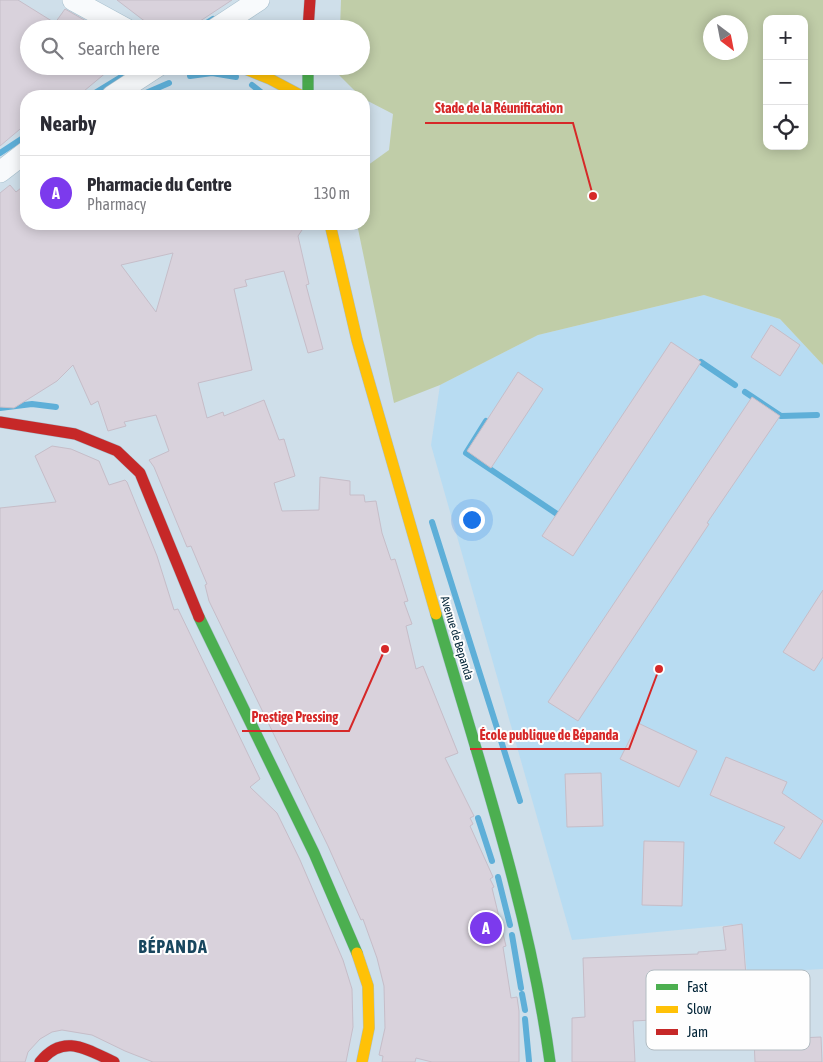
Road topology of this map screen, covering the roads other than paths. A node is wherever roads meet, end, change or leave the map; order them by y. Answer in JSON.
{"nodes":[{"id":1,"x":72,"y":0,"type":"edge"},
{"id":2,"x":259,"y":0,"type":"edge"},
{"id":3,"x":310,"y":0,"type":"edge"},
{"id":4,"x":109,"y":20,"type":"edge"},
{"id":5,"x":229,"y":20,"type":"edge"},
{"id":6,"x":309,"y":20,"type":"edge"},
{"id":7,"x":144,"y":75,"type":"edge"},
{"id":8,"x":260,"y":75,"type":"edge"},
{"id":9,"x":308,"y":75,"type":"edge"},
{"id":10,"x":121,"y":90,"type":"edge"},
{"id":11,"x":291,"y":90,"type":"edge"},
{"id":12,"x":308,"y":90,"type":"edge"},
{"id":13,"x":20,"y":157,"type":"edge"},
{"id":14,"x":0,"y":172,"type":"edge"},
{"id":15,"x":331,"y":230,"type":"edge"},
{"id":16,"x":0,"y":422,"type":"edge"},
{"id":17,"x":40,"y":1062,"type":"edge"},
{"id":18,"x":114,"y":1062,"type":"edge"},
{"id":19,"x":362,"y":1062,"type":"edge"},
{"id":20,"x":550,"y":1062,"type":"edge"}],
"edges":[{"from":1,"to":4,"type":"street"},
{"from":2,"to":5,"type":"street"},
{"from":3,"to":6,"type":"street"},
{"from":7,"to":10,"type":"street"},
{"from":8,"to":11,"type":"street"},
{"from":9,"to":12,"type":"street"},
{"from":13,"to":14,"type":"street"},
{"from":15,"to":20,"type":"street","name":"Avenue de Bepanda"},
{"from":16,"to":19,"type":"street"},
{"from":17,"to":18,"type":"street"}]}
